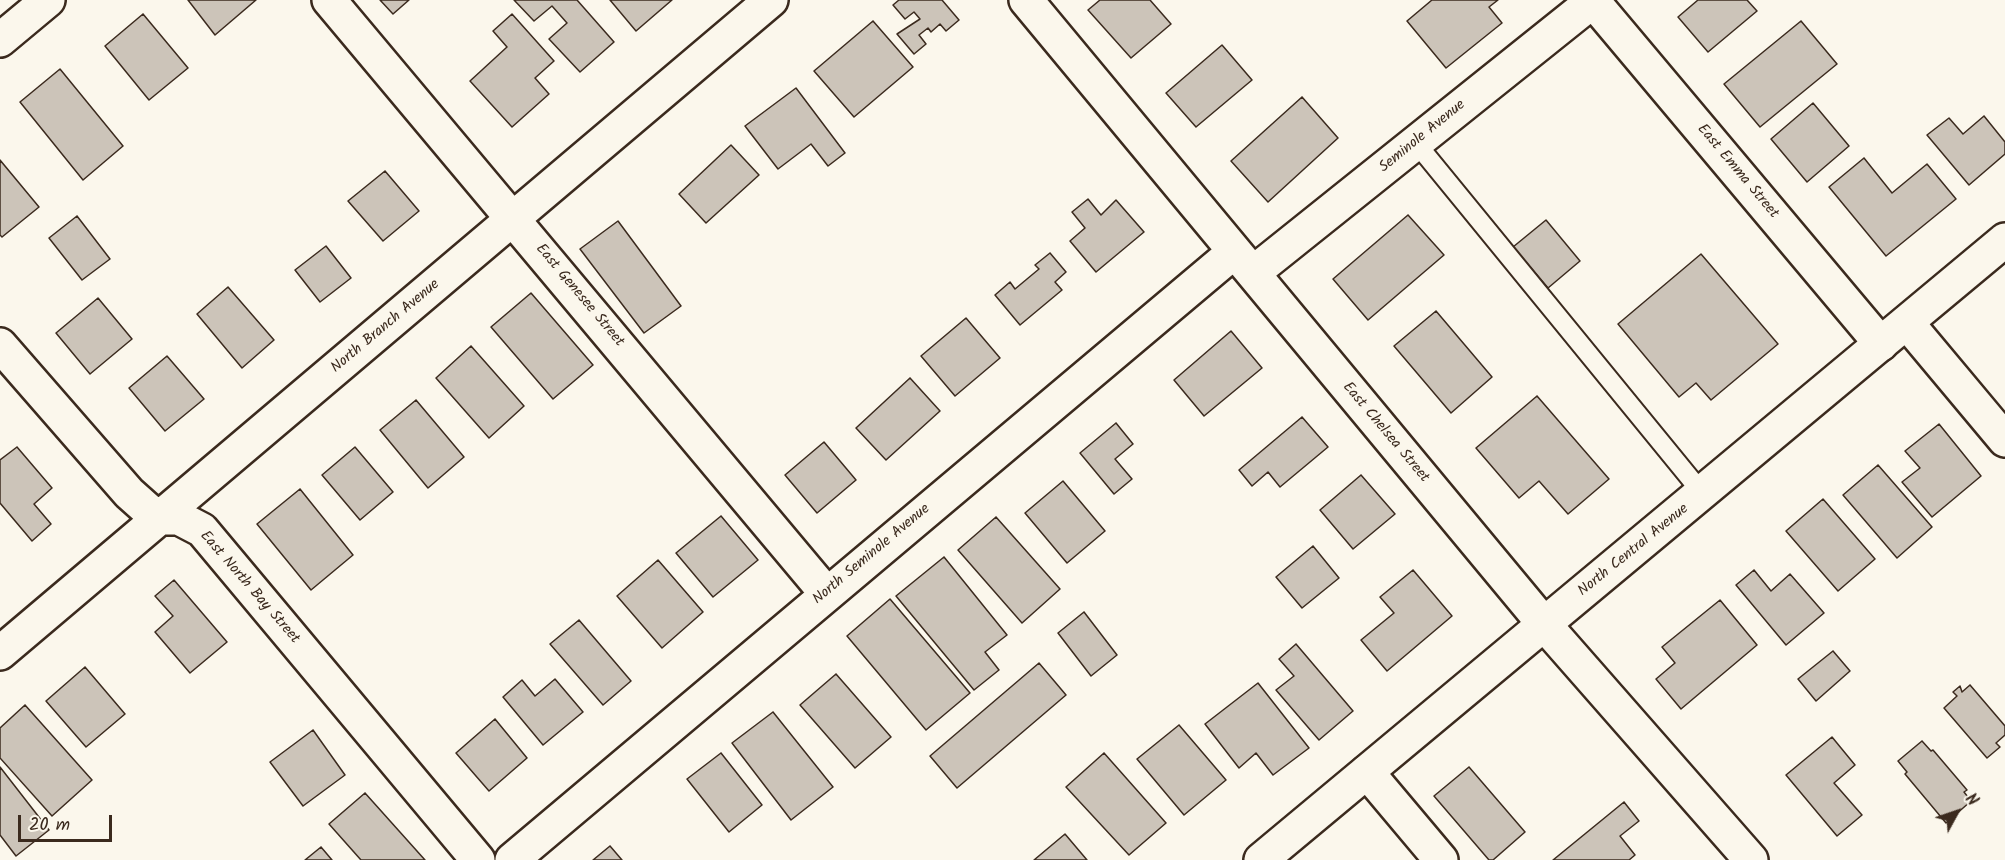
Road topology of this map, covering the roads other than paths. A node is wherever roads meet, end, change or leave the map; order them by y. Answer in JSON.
{"nodes":[{"id":1,"x":48,"y":0,"type":"edge"},
{"id":2,"x":329,"y":0,"type":"edge"},
{"id":3,"x":771,"y":0,"type":"edge"},
{"id":4,"x":1026,"y":0,"type":"edge"},
{"id":5,"x":1593,"y":0,"type":"edge"},
{"id":6,"x":0,"y":40,"type":"edge"},
{"id":7,"x":1416,"y":143,"type":"junction"},
{"id":8,"x":515,"y":219,"type":"junction"},
{"id":9,"x":2005,"y":240,"type":"edge"},
{"id":10,"x":1243,"y":263,"type":"junction"},
{"id":11,"x":1908,"y":324,"type":"junction"},
{"id":12,"x":1881,"y":344,"type":"junction"},
{"id":13,"x":0,"y":345,"type":"edge"},
{"id":14,"x":2005,"y":440,"type":"edge"},
{"id":15,"x":1703,"y":494,"type":"junction"},
{"id":16,"x":157,"y":518,"type":"junction"},
{"id":17,"x":826,"y":593,"type":"junction"},
{"id":18,"x":1544,"y":624,"type":"junction"},
{"id":19,"x":0,"y":653,"type":"edge"},
{"id":20,"x":1367,"y":772,"type":"junction"},
{"id":21,"x":478,"y":860,"type":"edge"},
{"id":22,"x":512,"y":860,"type":"edge"},
{"id":23,"x":1261,"y":860,"type":"edge"},
{"id":24,"x":1441,"y":860,"type":"edge"},
{"id":25,"x":1751,"y":860,"type":"edge"}],
"edges":[{"from":1,"to":6,"type":"street"},
{"from":2,"to":8,"type":"street","name":"East Genesee Street"},
{"from":3,"to":8,"type":"street","name":"North Branch Avenue"},
{"from":4,"to":10,"type":"street","name":"East Chelsea Street"},
{"from":5,"to":7,"type":"street","name":"Seminole Avenue"},
{"from":5,"to":12,"type":"street","name":"East Emma Street"},
{"from":7,"to":10,"type":"street","name":"Seminole Avenue"},
{"from":7,"to":15,"type":"lane"},
{"from":8,"to":16,"type":"street","name":"North Branch Avenue"},
{"from":8,"to":17,"type":"street","name":"East Genesee Street"},
{"from":9,"to":11,"type":"street","name":"North Central Avenue"},
{"from":10,"to":17,"type":"street","name":"North Seminole Avenue"},
{"from":10,"to":18,"type":"street","name":"East Chelsea Street"},
{"from":11,"to":12,"type":"street","name":"North Central Avenue"},
{"from":11,"to":14,"type":"street"},
{"from":12,"to":15,"type":"street","name":"North Central Avenue"},
{"from":13,"to":16,"type":"street"},
{"from":15,"to":18,"type":"street","name":"North Central Avenue"},
{"from":16,"to":19,"type":"street","name":"North Branch Avenue"},
{"from":16,"to":21,"type":"street","name":"East North Bay Street"},
{"from":17,"to":22,"type":"street","name":"North Seminole Avenue"},
{"from":18,"to":20,"type":"street","name":"North Central Avenue"},
{"from":18,"to":25,"type":"street","name":"East Chelsea Street"},
{"from":20,"to":23,"type":"street","name":"North Central Avenue"},
{"from":20,"to":24,"type":"street"}]}
